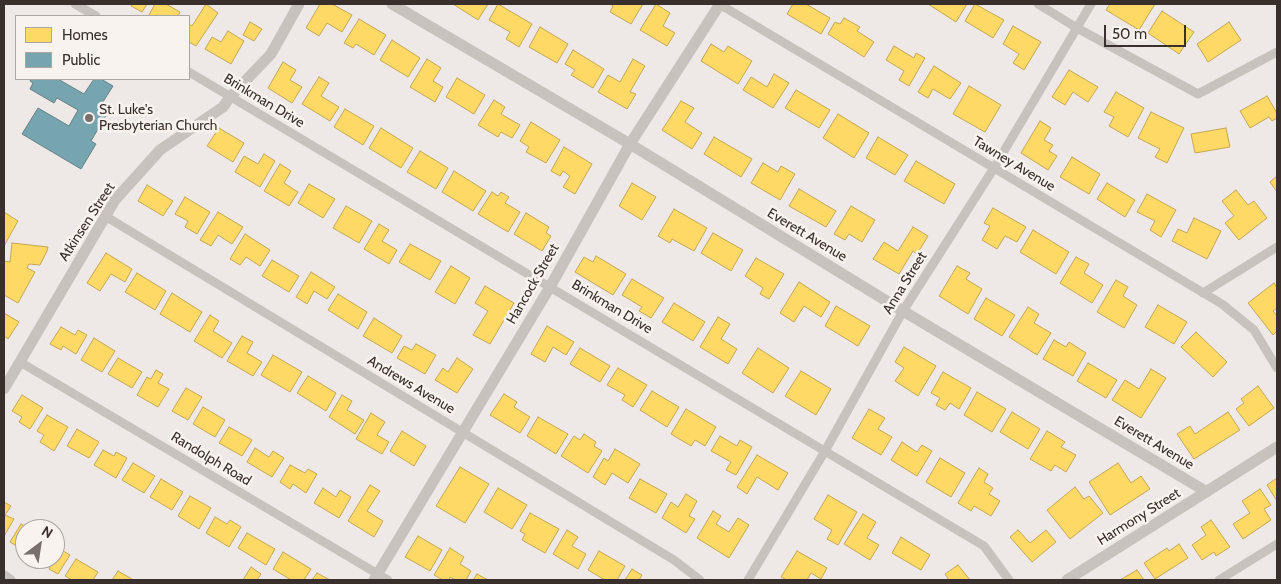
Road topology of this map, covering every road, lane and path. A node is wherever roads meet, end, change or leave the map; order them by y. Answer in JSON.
{"nodes":[{"id":1,"x":75,"y":4,"type":"edge"},
{"id":2,"x":299,"y":4,"type":"edge"},
{"id":3,"x":392,"y":4,"type":"edge"},
{"id":4,"x":720,"y":4,"type":"edge"},
{"id":5,"x":1038,"y":4,"type":"edge"},
{"id":6,"x":1091,"y":4,"type":"edge"},
{"id":7,"x":94,"y":15,"type":"edge"},
{"id":8,"x":1077,"y":28,"type":"junction"},
{"id":9,"x":1277,"y":52,"type":"edge"},
{"id":10,"x":190,"y":73,"type":"edge"},
{"id":11,"x":230,"y":97,"type":"junction"},
{"id":12,"x":630,"y":144,"type":"junction"},
{"id":13,"x":994,"y":168,"type":"junction"},
{"id":14,"x":105,"y":216,"type":"junction"},
{"id":15,"x":1277,"y":248,"type":"edge"},
{"id":16,"x":550,"y":287,"type":"junction"},
{"id":17,"x":1203,"y":293,"type":"junction"},
{"id":18,"x":903,"y":310,"type":"junction"},
{"id":19,"x":20,"y":362,"type":"junction"},
{"id":20,"x":1277,"y":368,"type":"edge"},
{"id":21,"x":4,"y":389,"type":"edge"},
{"id":22,"x":463,"y":432,"type":"junction"},
{"id":23,"x":1277,"y":447,"type":"edge"},
{"id":24,"x":825,"y":451,"type":"junction"},
{"id":25,"x":1207,"y":492,"type":"junction"},
{"id":26,"x":1277,"y":544,"type":"edge"},
{"id":27,"x":4,"y":576,"type":"edge"},
{"id":28,"x":376,"y":577,"type":"edge"},
{"id":29,"x":10,"y":580,"type":"edge"},
{"id":30,"x":388,"y":580,"type":"edge"},
{"id":31,"x":700,"y":580,"type":"edge"},
{"id":32,"x":748,"y":580,"type":"edge"},
{"id":33,"x":1009,"y":580,"type":"edge"},
{"id":34,"x":1067,"y":580,"type":"edge"},
{"id":35,"x":1219,"y":580,"type":"edge"}],
"edges":[{"from":1,"to":7,"type":"street"},
{"from":2,"to":11,"type":"street","name":"Atkinsen Street"},
{"from":3,"to":12,"type":"street","name":"Everett Avenue"},
{"from":4,"to":12,"type":"street","name":"Hancock Street"},
{"from":4,"to":13,"type":"street","name":"Tawney Avenue"},
{"from":5,"to":8,"type":"street"},
{"from":6,"to":8,"type":"street","name":"Anna Street"},
{"from":8,"to":9,"type":"street"},
{"from":8,"to":13,"type":"street","name":"Anna Street"},
{"from":10,"to":11,"type":"street","name":"Brinkman Drive"},
{"from":11,"to":14,"type":"street","name":"Atkinsen Street"},
{"from":11,"to":16,"type":"street","name":"Brinkman Drive"},
{"from":12,"to":16,"type":"street","name":"Hancock Street"},
{"from":12,"to":18,"type":"street","name":"Everett Avenue"},
{"from":13,"to":17,"type":"street","name":"Tawney Avenue"},
{"from":13,"to":18,"type":"street","name":"Anna Street"},
{"from":14,"to":19,"type":"street","name":"Atkinsen Street"},
{"from":14,"to":22,"type":"street","name":"Andrews Avenue"},
{"from":15,"to":17,"type":"street"},
{"from":16,"to":22,"type":"street","name":"Hancock Street"},
{"from":16,"to":24,"type":"street","name":"Brinkman Drive"},
{"from":17,"to":20,"type":"street","name":"Tawney Avenue"},
{"from":18,"to":24,"type":"street","name":"Anna Street"},
{"from":18,"to":25,"type":"street","name":"Everett Avenue"},
{"from":19,"to":21,"type":"street","name":"Atkinsen Street"},
{"from":19,"to":28,"type":"street","name":"Randolph Road"},
{"from":22,"to":28,"type":"street","name":"Hancock Street"},
{"from":22,"to":31,"type":"street","name":"Andrews Avenue"},
{"from":23,"to":25,"type":"street","name":"Harmony Street"},
{"from":24,"to":32,"type":"street","name":"Anna Street"},
{"from":24,"to":33,"type":"street","name":"Brinkman Drive"},
{"from":25,"to":34,"type":"street","name":"Harmony Street"},
{"from":26,"to":35,"type":"street"},
{"from":27,"to":29,"type":"street"},
{"from":28,"to":30,"type":"street","name":"Randolph Road"}]}
